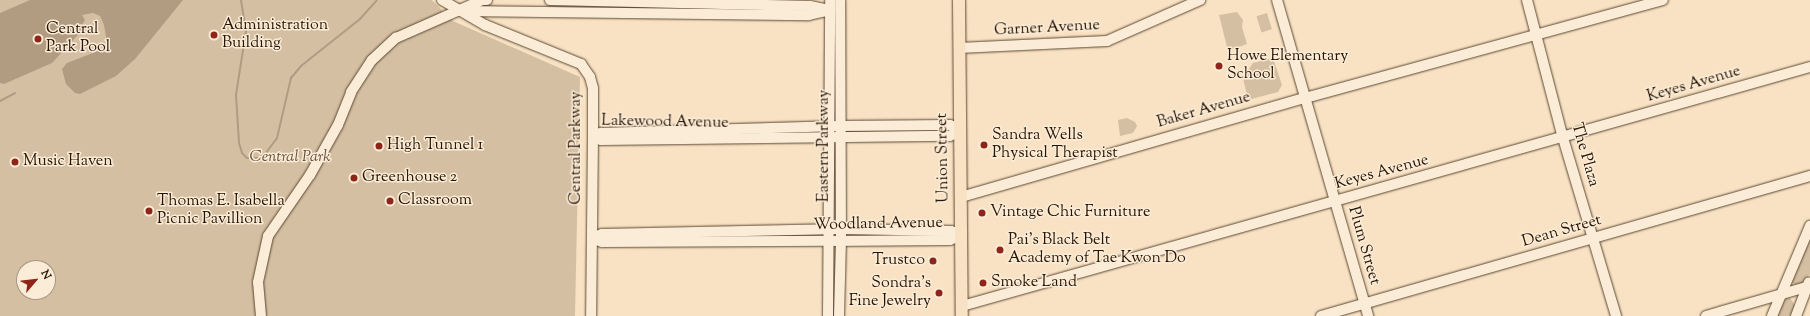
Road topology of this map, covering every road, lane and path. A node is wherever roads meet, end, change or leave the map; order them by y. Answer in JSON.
{"nodes":[{"id":1,"x":442,"y":0,"type":"edge"},
{"id":2,"x":487,"y":0,"type":"edge"},
{"id":3,"x":550,"y":0,"type":"edge"},
{"id":4,"x":959,"y":0,"type":"edge"},
{"id":5,"x":1200,"y":0,"type":"edge"},
{"id":6,"x":1277,"y":0,"type":"edge"},
{"id":7,"x":1527,"y":0,"type":"edge"},
{"id":8,"x":1663,"y":0,"type":"edge"},
{"id":9,"x":835,"y":5,"type":"edge"},
{"id":10,"x":458,"y":11,"type":"junction"},
{"id":11,"x":1535,"y":36,"type":"junction"},
{"id":12,"x":959,"y":48,"type":"junction"},
{"id":13,"x":1810,"y":67,"type":"edge"},
{"id":14,"x":1306,"y":98,"type":"junction"},
{"id":15,"x":835,"y":126,"type":"junction"},
{"id":16,"x":960,"y":130,"type":"junction"},
{"id":17,"x":900,"y":132,"type":"junction"},
{"id":18,"x":593,"y":136,"type":"junction"},
{"id":19,"x":835,"y":138,"type":"junction"},
{"id":20,"x":1563,"y":138,"type":"junction"},
{"id":21,"x":1810,"y":176,"type":"edge"},
{"id":22,"x":961,"y":197,"type":"junction"},
{"id":23,"x":1334,"y":201,"type":"junction"},
{"id":24,"x":1810,"y":226,"type":"edge"},
{"id":25,"x":841,"y":229,"type":"junction"},
{"id":26,"x":829,"y":230,"type":"junction"},
{"id":27,"x":961,"y":235,"type":"junction"},
{"id":28,"x":592,"y":238,"type":"junction"},
{"id":29,"x":1592,"y":239,"type":"junction"},
{"id":30,"x":841,"y":240,"type":"junction"},
{"id":31,"x":829,"y":241,"type":"junction"},
{"id":32,"x":1809,"y":285,"type":"edge"},
{"id":33,"x":1781,"y":293,"type":"junction"},
{"id":34,"x":1365,"y":304,"type":"junction"},
{"id":35,"x":962,"y":311,"type":"edge"},
{"id":36,"x":261,"y":316,"type":"edge"},
{"id":37,"x":591,"y":316,"type":"edge"},
{"id":38,"x":828,"y":316,"type":"edge"},
{"id":39,"x":839,"y":316,"type":"edge"},
{"id":40,"x":1321,"y":316,"type":"edge"},
{"id":41,"x":1368,"y":316,"type":"edge"},
{"id":42,"x":1616,"y":316,"type":"edge"},
{"id":43,"x":1706,"y":316,"type":"edge"},
{"id":44,"x":1772,"y":316,"type":"edge"},
{"id":45,"x":1796,"y":316,"type":"edge"}],
"edges":[{"from":1,"to":10,"type":"street","name":"Central Parkway"},
{"from":2,"to":10,"type":"street"},
{"from":3,"to":9,"type":"street"},
{"from":4,"to":12,"type":"main road","name":"Union Street"},
{"from":5,"to":12,"type":"street","name":"Garner Avenue"},
{"from":6,"to":14,"type":"street","name":"Plum Street"},
{"from":7,"to":11,"type":"street","name":"The Plaza"},
{"from":8,"to":11,"type":"street","name":"Baker Avenue"},
{"from":9,"to":10,"type":"street"},
{"from":9,"to":15,"type":"street","name":"Eastern Parkway"},
{"from":10,"to":18,"type":"street","name":"Central Parkway"},
{"from":10,"to":36,"type":"street"},
{"from":11,"to":14,"type":"street","name":"Baker Avenue"},
{"from":11,"to":20,"type":"street","name":"The Plaza"},
{"from":12,"to":16,"type":"main road","name":"Union Street"},
{"from":13,"to":20,"type":"street","name":"Keyes Avenue"},
{"from":14,"to":22,"type":"street","name":"Baker Avenue"},
{"from":14,"to":23,"type":"street","name":"Plum Street"},
{"from":15,"to":17,"type":"street","name":"Lakewood Avenue"},
{"from":15,"to":18,"type":"street","name":"Lakewood Avenue"},
{"from":15,"to":19,"type":"street","name":"Eastern Parkway"},
{"from":16,"to":17,"type":"street","name":"Lakewood Avenue"},
{"from":16,"to":22,"type":"main road","name":"Union Street"},
{"from":17,"to":19,"type":"street","name":"Lakewood Avenue"},
{"from":18,"to":19,"type":"street","name":"Lakewood Avenue"},
{"from":18,"to":28,"type":"street","name":"Central Parkway"},
{"from":19,"to":25,"type":"street","name":"Eastern Parkway"},
{"from":19,"to":26,"type":"street","name":"Eastern Parkway"},
{"from":20,"to":23,"type":"street","name":"Keyes Avenue"},
{"from":20,"to":29,"type":"street","name":"The Plaza"},
{"from":21,"to":29,"type":"street","name":"Dean Street"},
{"from":22,"to":27,"type":"main road","name":"Union Street"},
{"from":23,"to":34,"type":"street","name":"Plum Street"},
{"from":23,"to":35,"type":"street","name":"Keyes Avenue"},
{"from":24,"to":33,"type":"street"},
{"from":25,"to":26,"type":"street","name":"Woodland Avenue"},
{"from":25,"to":27,"type":"street","name":"Woodland Avenue"},
{"from":25,"to":30,"type":"street","name":"Eastern Parkway"},
{"from":26,"to":28,"type":"street","name":"Woodland Avenue"},
{"from":26,"to":31,"type":"street","name":"Eastern Parkway"},
{"from":27,"to":30,"type":"street","name":"Woodland Avenue"},
{"from":27,"to":35,"type":"main road","name":"Union Street"},
{"from":28,"to":31,"type":"street","name":"Woodland Avenue"},
{"from":28,"to":37,"type":"street","name":"Central Parkway"},
{"from":29,"to":34,"type":"street","name":"Dean Street"},
{"from":29,"to":42,"type":"street","name":"The Plaza"},
{"from":30,"to":31,"type":"street","name":"Woodland Avenue"},
{"from":30,"to":39,"type":"street","name":"Eastern Parkway"},
{"from":31,"to":38,"type":"street","name":"Eastern Parkway"},
{"from":32,"to":33,"type":"street"},
{"from":32,"to":45,"type":"street"},
{"from":33,"to":43,"type":"street"},
{"from":33,"to":44,"type":"street"},
{"from":34,"to":40,"type":"street","name":"Dean Street"},
{"from":34,"to":41,"type":"street","name":"Plum Street"}]}
